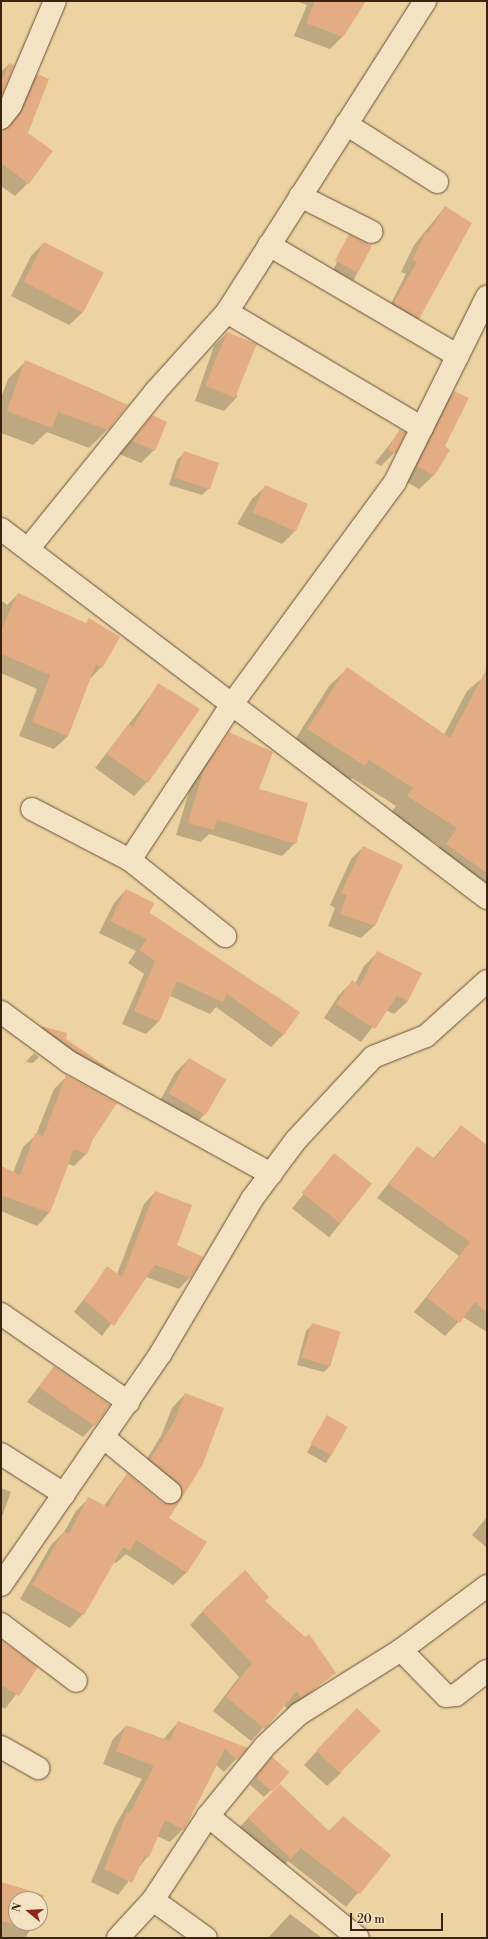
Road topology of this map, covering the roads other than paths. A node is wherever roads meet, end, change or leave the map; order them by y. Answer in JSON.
{"nodes":[{"id":1,"x":55,"y":1,"type":"edge"},
{"id":2,"x":425,"y":1,"type":"edge"},
{"id":3,"x":1,"y":118,"type":"edge"},
{"id":4,"x":346,"y":124,"type":"junction"},
{"id":5,"x":437,"y":182,"type":"dead end"},
{"id":6,"x":300,"y":196,"type":"junction"},
{"id":7,"x":372,"y":232,"type":"dead end"},
{"id":8,"x":269,"y":246,"type":"junction"},
{"id":9,"x":487,"y":297,"type":"edge"},
{"id":10,"x":227,"y":312,"type":"junction"},
{"id":11,"x":458,"y":356,"type":"junction"},
{"id":12,"x":422,"y":428,"type":"junction"},
{"id":13,"x":1,"y":530,"type":"edge"},
{"id":14,"x":28,"y":549,"type":"junction"},
{"id":15,"x":232,"y":704,"type":"junction"},
{"id":16,"x":32,"y":810,"type":"dead end"},
{"id":17,"x":130,"y":860,"type":"junction"},
{"id":18,"x":487,"y":898,"type":"edge"},
{"id":19,"x":225,"y":936,"type":"dead end"},
{"id":20,"x":487,"y":981,"type":"edge"},
{"id":21,"x":1,"y":1012,"type":"edge"},
{"id":22,"x":271,"y":1174,"type":"junction"},
{"id":23,"x":1,"y":1314,"type":"edge"},
{"id":24,"x":128,"y":1402,"type":"junction"},
{"id":25,"x":103,"y":1437,"type":"junction"},
{"id":26,"x":1,"y":1454,"type":"edge"},
{"id":27,"x":170,"y":1492,"type":"dead end"},
{"id":28,"x":64,"y":1494,"type":"junction"},
{"id":29,"x":9,"y":1559,"type":"edge"},
{"id":30,"x":1,"y":1585,"type":"edge"},
{"id":31,"x":487,"y":1586,"type":"edge"},
{"id":32,"x":1,"y":1624,"type":"edge"},
{"id":33,"x":401,"y":1650,"type":"junction"},
{"id":34,"x":487,"y":1671,"type":"edge"},
{"id":35,"x":76,"y":1681,"type":"dead end"},
{"id":36,"x":1,"y":1747,"type":"edge"},
{"id":37,"x":38,"y":1768,"type":"dead end"},
{"id":38,"x":208,"y":1816,"type":"junction"},
{"id":39,"x":153,"y":1900,"type":"junction"},
{"id":40,"x":118,"y":1938,"type":"edge"},
{"id":41,"x":206,"y":1938,"type":"edge"},
{"id":42,"x":358,"y":1938,"type":"edge"}],
"edges":[{"from":1,"to":3,"type":"street"},
{"from":2,"to":4,"type":"street"},
{"from":4,"to":5,"type":"street"},
{"from":4,"to":6,"type":"street"},
{"from":6,"to":7,"type":"street"},
{"from":6,"to":8,"type":"street"},
{"from":8,"to":10,"type":"street"},
{"from":8,"to":11,"type":"street"},
{"from":9,"to":11,"type":"street"},
{"from":10,"to":12,"type":"street"},
{"from":10,"to":14,"type":"street"},
{"from":11,"to":12,"type":"street"},
{"from":12,"to":15,"type":"street"},
{"from":13,"to":14,"type":"street"},
{"from":14,"to":15,"type":"street"},
{"from":15,"to":17,"type":"street"},
{"from":15,"to":18,"type":"street"},
{"from":16,"to":17,"type":"street"},
{"from":17,"to":19,"type":"street"},
{"from":20,"to":22,"type":"street"},
{"from":21,"to":22,"type":"street"},
{"from":22,"to":24,"type":"street"},
{"from":23,"to":24,"type":"street"},
{"from":24,"to":25,"type":"street"},
{"from":25,"to":27,"type":"street"},
{"from":25,"to":28,"type":"street"},
{"from":26,"to":28,"type":"street"},
{"from":28,"to":29,"type":"street"},
{"from":29,"to":30,"type":"street"},
{"from":31,"to":33,"type":"street"},
{"from":32,"to":35,"type":"street"},
{"from":33,"to":34,"type":"street"},
{"from":33,"to":38,"type":"street"},
{"from":36,"to":37,"type":"street"},
{"from":38,"to":39,"type":"street"},
{"from":38,"to":42,"type":"street"},
{"from":39,"to":40,"type":"street"},
{"from":39,"to":41,"type":"street"}]}
